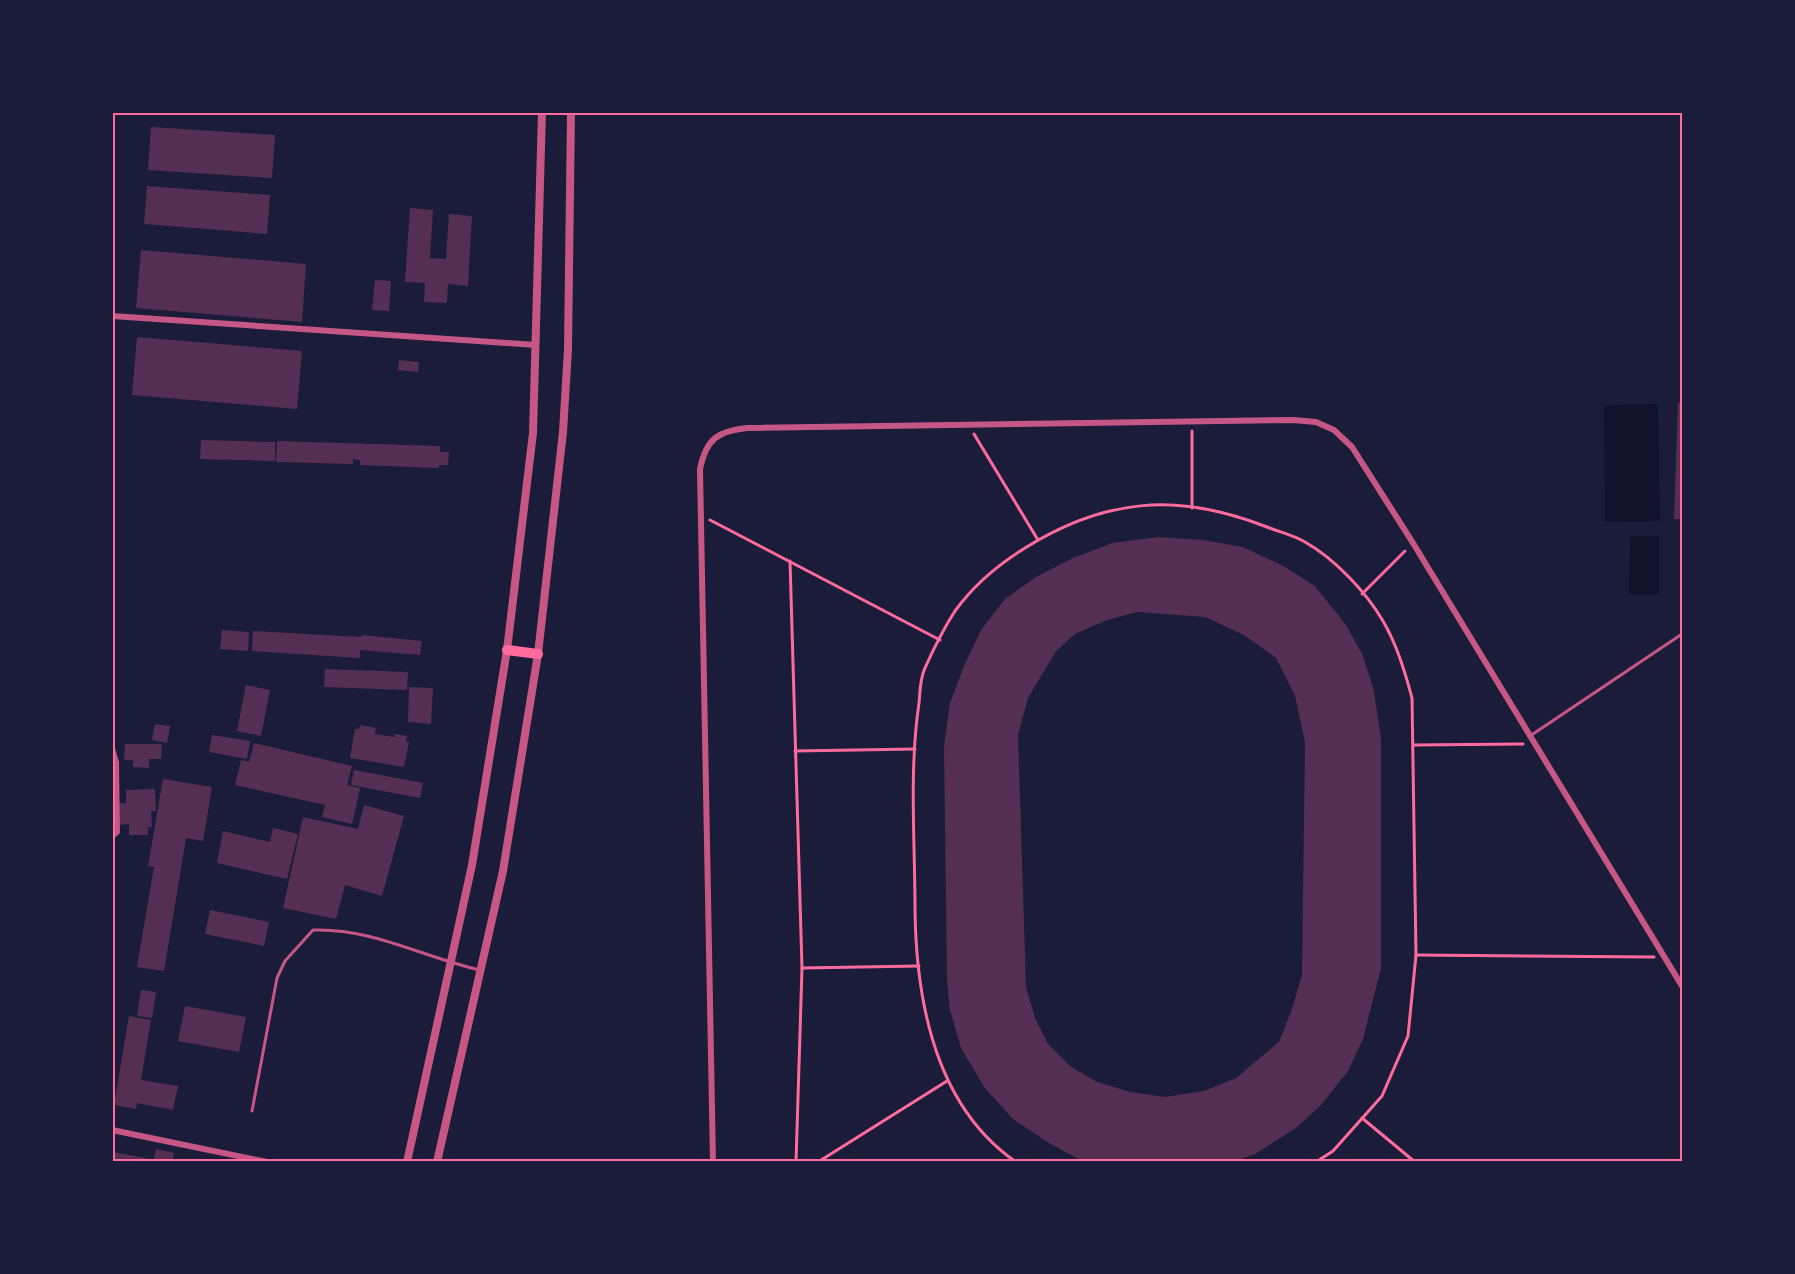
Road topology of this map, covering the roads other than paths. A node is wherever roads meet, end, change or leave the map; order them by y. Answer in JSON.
{"nodes":[{"id":1,"x":542,"y":112,"type":"edge"},
{"id":2,"x":571,"y":112,"type":"edge"},
{"id":3,"x":112,"y":316,"type":"edge"},
{"id":4,"x":536,"y":345,"type":"junction"},
{"id":5,"x":1683,"y":634,"type":"edge"},
{"id":6,"x":507,"y":650,"type":"junction"},
{"id":7,"x":538,"y":654,"type":"junction"},
{"id":8,"x":1530,"y":736,"type":"junction"},
{"id":9,"x":112,"y":749,"type":"edge"},
{"id":10,"x":112,"y":836,"type":"edge"},
{"id":11,"x":450,"y":963,"type":"junction"},
{"id":12,"x":482,"y":970,"type":"junction"},
{"id":13,"x":1683,"y":986,"type":"edge"},
{"id":14,"x":252,"y":1111,"type":"dead end"},
{"id":15,"x":112,"y":1130,"type":"edge"},
{"id":16,"x":267,"y":1161,"type":"edge"},
{"id":17,"x":407,"y":1161,"type":"edge"},
{"id":18,"x":437,"y":1161,"type":"edge"},
{"id":19,"x":713,"y":1161,"type":"edge"}],
"edges":[{"from":1,"to":4,"type":"street"},
{"from":2,"to":7,"type":"street"},
{"from":3,"to":4,"type":"street"},
{"from":4,"to":6,"type":"street"},
{"from":5,"to":8,"type":"lane"},
{"from":6,"to":7,"type":"main road"},
{"from":6,"to":11,"type":"street"},
{"from":7,"to":12,"type":"street"},
{"from":8,"to":13,"type":"street"},
{"from":8,"to":19,"type":"street"},
{"from":9,"to":10,"type":"street"},
{"from":11,"to":12,"type":"lane"},
{"from":11,"to":14,"type":"lane"},
{"from":11,"to":17,"type":"street"},
{"from":12,"to":18,"type":"street"},
{"from":15,"to":16,"type":"street"}]}
